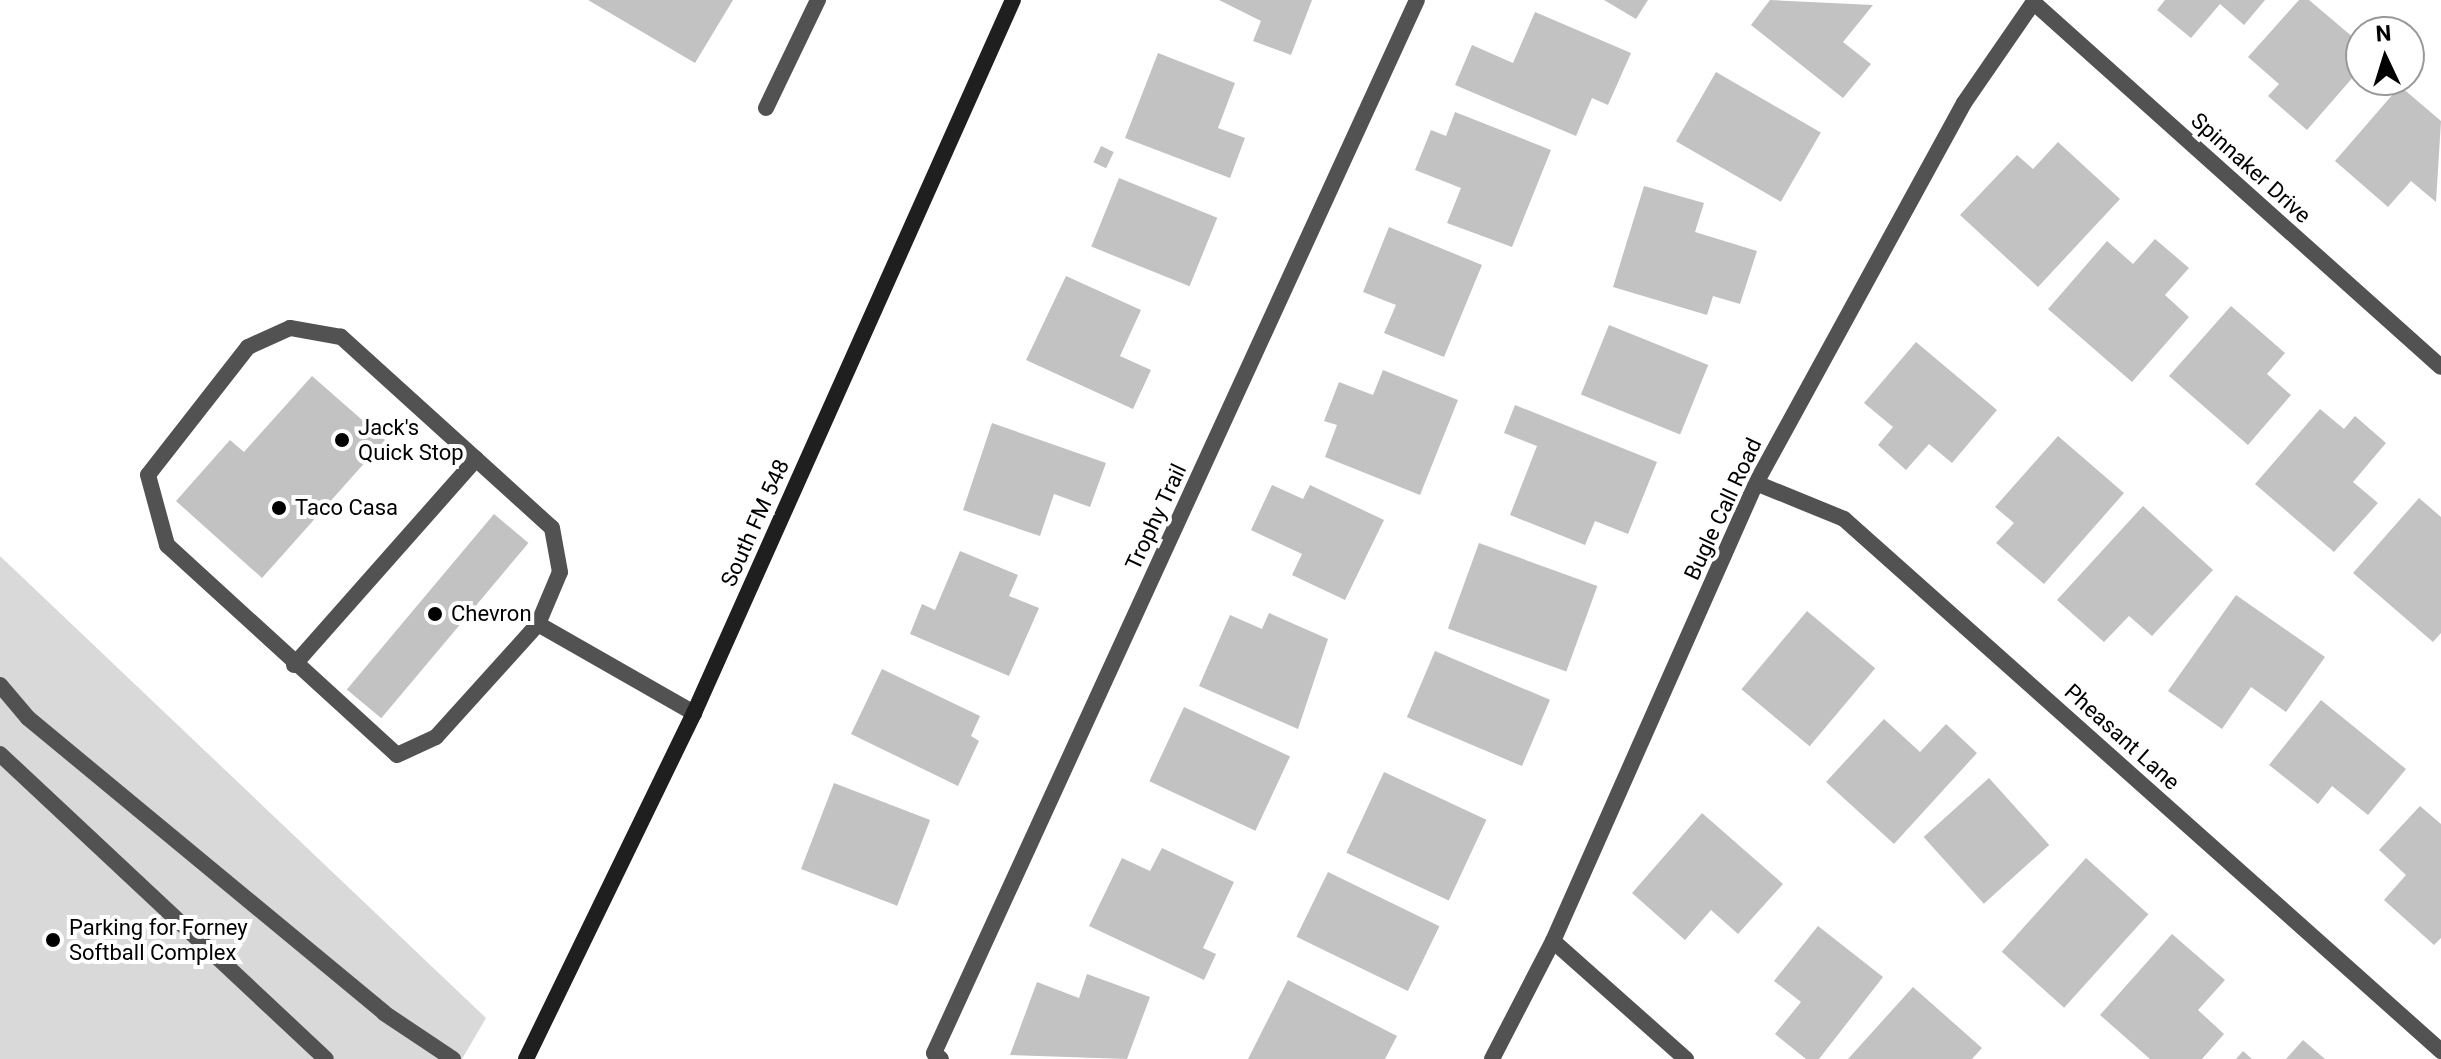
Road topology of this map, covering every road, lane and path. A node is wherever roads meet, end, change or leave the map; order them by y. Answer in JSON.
{"nodes":[{"id":1,"x":818,"y":0,"type":"edge"},
{"id":2,"x":1013,"y":0,"type":"edge"},
{"id":3,"x":1417,"y":0,"type":"edge"},
{"id":4,"x":2034,"y":1,"type":"edge"},
{"id":5,"x":766,"y":108,"type":"dead end"},
{"id":6,"x":2441,"y":367,"type":"edge"},
{"id":7,"x":476,"y":459,"type":"junction"},
{"id":8,"x":1756,"y":483,"type":"junction"},
{"id":9,"x":538,"y":624,"type":"junction"},
{"id":10,"x":294,"y":665,"type":"junction"},
{"id":11,"x":0,"y":685,"type":"edge"},
{"id":12,"x":694,"y":713,"type":"junction"},
{"id":13,"x":0,"y":754,"type":"edge"},
{"id":14,"x":1553,"y":941,"type":"junction"},
{"id":15,"x":2441,"y":1051,"type":"edge"},
{"id":16,"x":938,"y":1056,"type":"edge"},
{"id":17,"x":326,"y":1059,"type":"edge"},
{"id":18,"x":453,"y":1059,"type":"edge"},
{"id":19,"x":526,"y":1059,"type":"edge"},
{"id":20,"x":1492,"y":1059,"type":"edge"},
{"id":21,"x":1686,"y":1059,"type":"edge"}],
"edges":[{"from":1,"to":5,"type":"street"},
{"from":2,"to":12,"type":"main road","name":"South FM 548"},
{"from":3,"to":16,"type":"street","name":"Trophy Trail"},
{"from":4,"to":6,"type":"street","name":"Spinnaker Drive"},
{"from":4,"to":8,"type":"street","name":"Bugle Call Road"},
{"from":7,"to":9,"type":"street"},
{"from":7,"to":10,"type":"street"},
{"from":7,"to":10,"type":"street"},
{"from":8,"to":14,"type":"street","name":"Bugle Call Road"},
{"from":8,"to":15,"type":"street","name":"Pheasant Lane"},
{"from":9,"to":10,"type":"street"},
{"from":9,"to":12,"type":"street"},
{"from":11,"to":18,"type":"street"},
{"from":12,"to":19,"type":"main road","name":"South FM 548"},
{"from":13,"to":17,"type":"street"},
{"from":14,"to":20,"type":"street","name":"Bugle Call Road"},
{"from":14,"to":21,"type":"street"}]}
